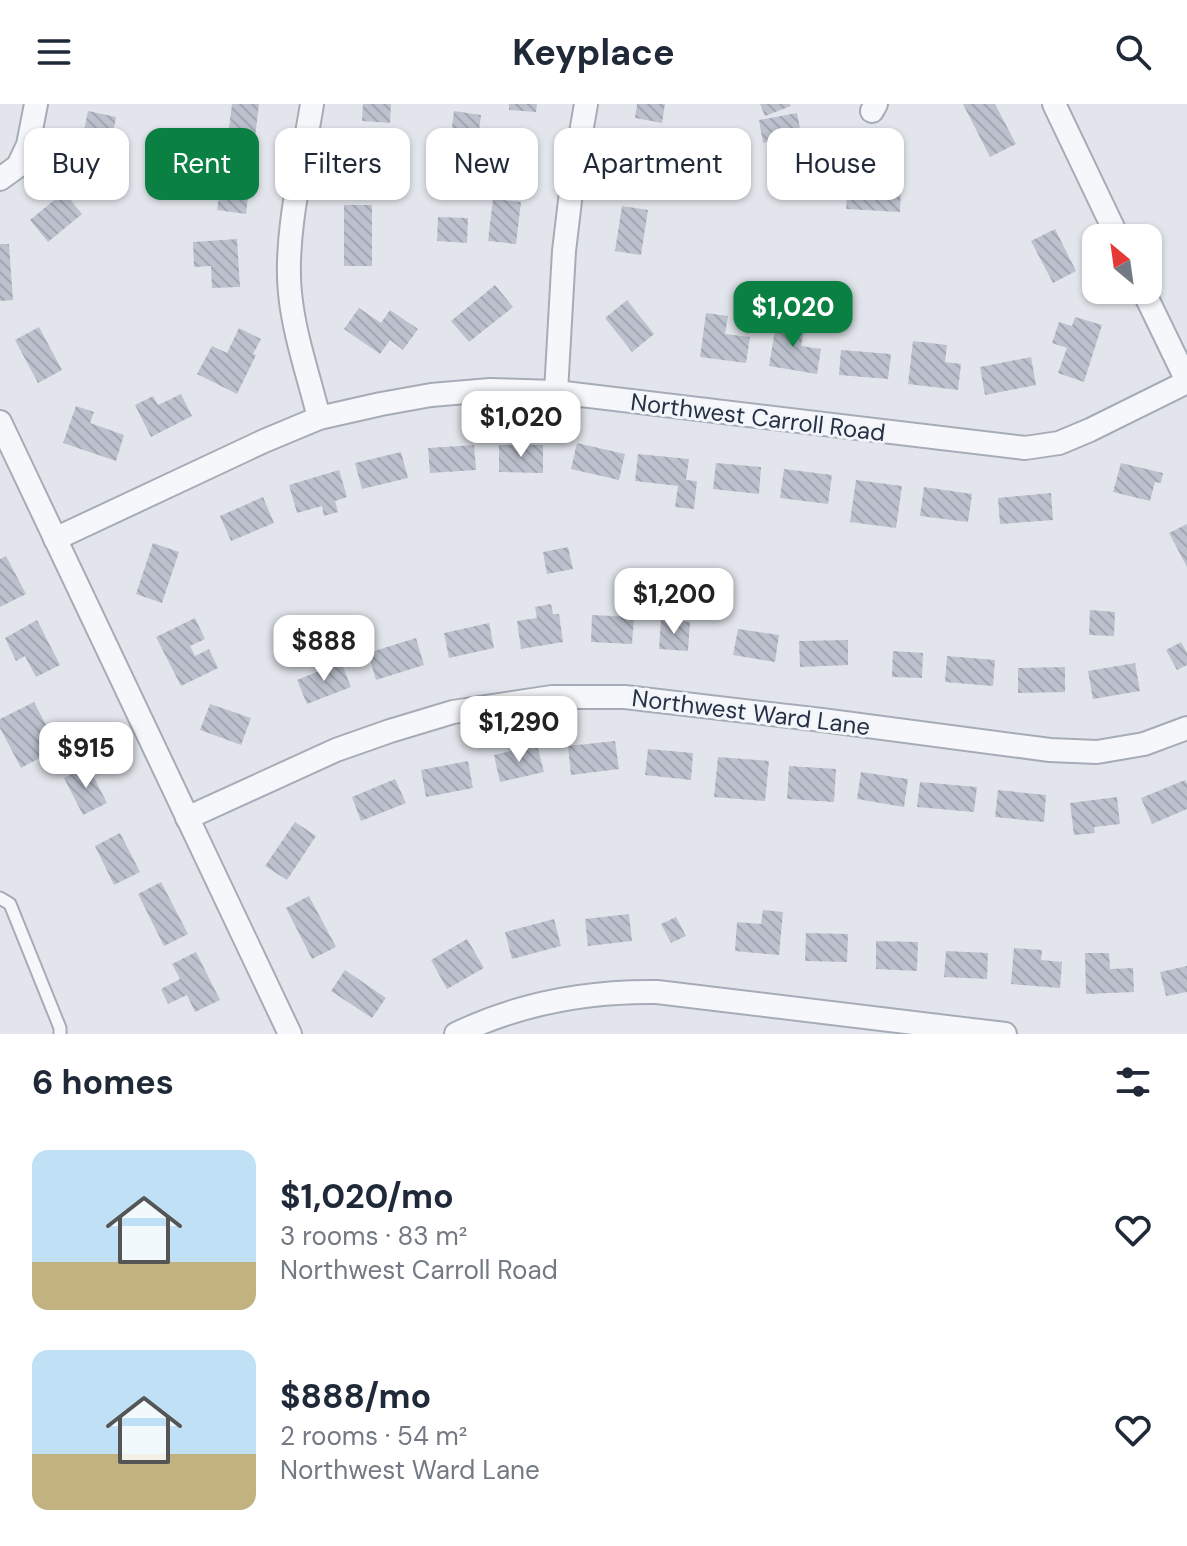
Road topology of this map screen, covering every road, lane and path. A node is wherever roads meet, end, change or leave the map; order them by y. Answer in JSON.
{"nodes":[{"id":1,"x":36,"y":104,"type":"edge"},
{"id":2,"x":312,"y":104,"type":"edge"},
{"id":3,"x":586,"y":104,"type":"edge"},
{"id":4,"x":1054,"y":104,"type":"edge"},
{"id":5,"x":0,"y":179,"type":"edge"},
{"id":6,"x":1111,"y":224,"type":"edge"},
{"id":7,"x":1150,"y":304,"type":"edge"},
{"id":8,"x":1187,"y":382,"type":"edge"},
{"id":9,"x":556,"y":392,"type":"junction"},
{"id":10,"x":319,"y":418,"type":"junction"},
{"id":11,"x":0,"y":422,"type":"edge"},
{"id":12,"x":55,"y":539,"type":"junction"},
{"id":13,"x":1187,"y":728,"type":"edge"},
{"id":14,"x":187,"y":818,"type":"junction"},
{"id":15,"x":0,"y":898,"type":"edge"},
{"id":16,"x":60,"y":1034,"type":"edge"},
{"id":17,"x":290,"y":1034,"type":"edge"},
{"id":18,"x":456,"y":1034,"type":"edge"},
{"id":19,"x":1005,"y":1034,"type":"edge"}],
"edges":[{"from":1,"to":5,"type":"street"},
{"from":2,"to":10,"type":"street"},
{"from":3,"to":9,"type":"street"},
{"from":4,"to":6,"type":"street"},
{"from":7,"to":8,"type":"street"},
{"from":8,"to":9,"type":"street","name":"Northwest Carroll Road"},
{"from":9,"to":10,"type":"street","name":"Northwest Carroll Road"},
{"from":10,"to":12,"type":"street","name":"Northwest Carroll Road"},
{"from":11,"to":12,"type":"street"},
{"from":12,"to":14,"type":"street"},
{"from":13,"to":14,"type":"street","name":"Northwest Ward Lane"},
{"from":14,"to":17,"type":"street"},
{"from":15,"to":16,"type":"lane"},
{"from":18,"to":19,"type":"street"}]}
